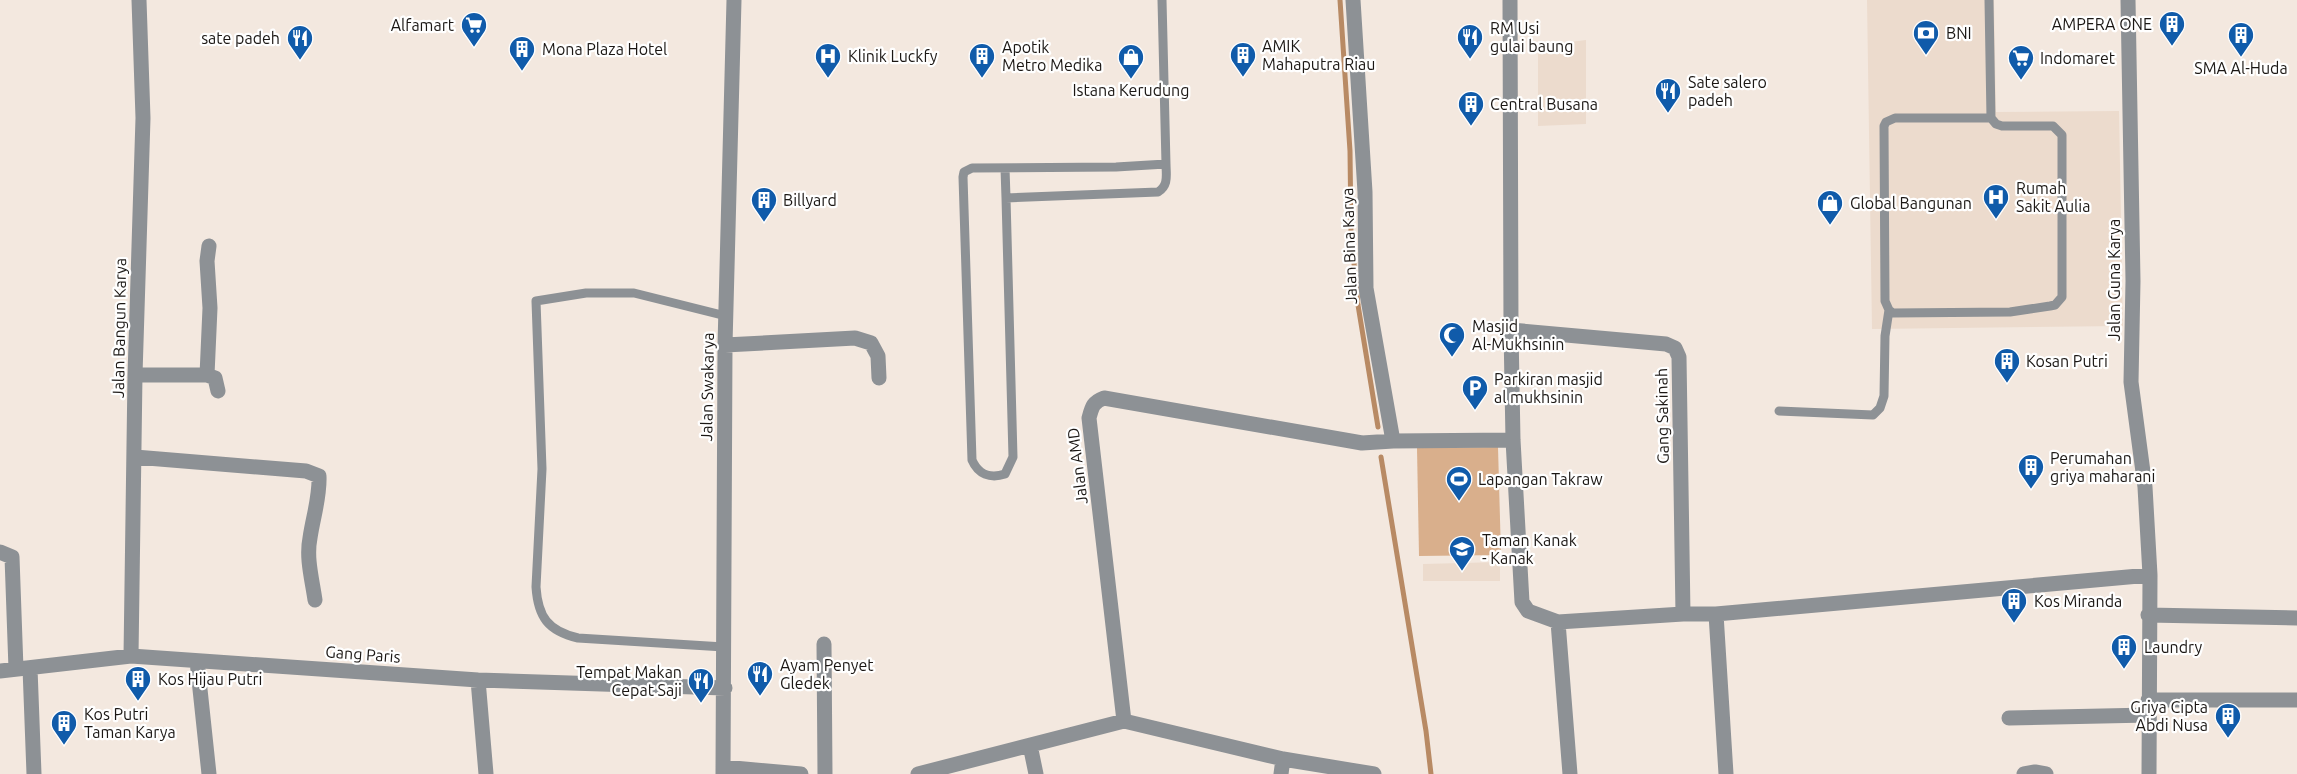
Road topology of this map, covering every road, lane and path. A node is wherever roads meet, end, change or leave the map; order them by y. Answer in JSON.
{"nodes":[{"id":1,"x":139,"y":0,"type":"edge"},
{"id":2,"x":734,"y":0,"type":"edge"},
{"id":3,"x":1162,"y":0,"type":"edge"},
{"id":4,"x":1353,"y":0,"type":"edge"},
{"id":5,"x":1510,"y":0,"type":"edge"},
{"id":6,"x":1989,"y":0,"type":"edge"},
{"id":7,"x":2128,"y":0,"type":"edge"},
{"id":8,"x":1991,"y":118,"type":"junction"},
{"id":9,"x":1166,"y":164,"type":"junction"},
{"id":10,"x":1005,"y":168,"type":"junction"},
{"id":11,"x":1006,"y":198,"type":"junction"},
{"id":12,"x":209,"y":246,"type":"dead end"},
{"id":13,"x":1889,"y":310,"type":"junction"},
{"id":14,"x":726,"y":316,"type":"junction"},
{"id":15,"x":1511,"y":330,"type":"junction"},
{"id":16,"x":725,"y":345,"type":"junction"},
{"id":17,"x":135,"y":375,"type":"junction"},
{"id":18,"x":207,"y":375,"type":"junction"},
{"id":19,"x":879,"y":378,"type":"dead end"},
{"id":20,"x":218,"y":391,"type":"dead end"},
{"id":21,"x":1779,"y":411,"type":"dead end"},
{"id":22,"x":1514,"y":440,"type":"junction"},
{"id":23,"x":1393,"y":441,"type":"junction"},
{"id":24,"x":135,"y":457,"type":"junction"},
{"id":25,"x":0,"y":552,"type":"edge"},
{"id":26,"x":2150,"y":575,"type":"junction"},
{"id":27,"x":315,"y":600,"type":"dead end"},
{"id":28,"x":1683,"y":614,"type":"junction"},
{"id":29,"x":1716,"y":614,"type":"junction"},
{"id":30,"x":2148,"y":615,"type":"junction"},
{"id":31,"x":2297,"y":618,"type":"edge"},
{"id":32,"x":1558,"y":622,"type":"junction"},
{"id":33,"x":824,"y":644,"type":"dead end"},
{"id":34,"x":724,"y":648,"type":"junction"},
{"id":35,"x":131,"y":656,"type":"junction"},
{"id":36,"x":197,"y":661,"type":"junction"},
{"id":37,"x":23,"y":668,"type":"junction"},
{"id":38,"x":0,"y":671,"type":"edge"},
{"id":39,"x":478,"y":680,"type":"junction"},
{"id":40,"x":725,"y":688,"type":"junction"},
{"id":41,"x":2297,"y":700,"type":"edge"},
{"id":42,"x":2148,"y":708,"type":"junction"},
{"id":43,"x":2009,"y":718,"type":"dead end"},
{"id":44,"x":1124,"y":721,"type":"junction"},
{"id":45,"x":1030,"y":745,"type":"junction"},
{"id":46,"x":1282,"y":766,"type":"edge"},
{"id":47,"x":723,"y":770,"type":"edge"},
{"id":48,"x":34,"y":774,"type":"edge"},
{"id":49,"x":208,"y":774,"type":"edge"},
{"id":50,"x":486,"y":774,"type":"edge"},
{"id":51,"x":801,"y":774,"type":"edge"},
{"id":52,"x":825,"y":774,"type":"edge"},
{"id":53,"x":918,"y":774,"type":"edge"},
{"id":54,"x":1035,"y":774,"type":"edge"},
{"id":55,"x":1374,"y":774,"type":"edge"},
{"id":56,"x":1570,"y":774,"type":"edge"},
{"id":57,"x":1726,"y":774,"type":"edge"},
{"id":58,"x":2024,"y":774,"type":"edge"},
{"id":59,"x":2046,"y":774,"type":"edge"},
{"id":60,"x":2149,"y":774,"type":"edge"}],
"edges":[{"from":1,"to":17,"type":"street","name":"Jalan Bangun Karya"},
{"from":2,"to":14,"type":"street","name":"Jalan Swakarya"},
{"from":3,"to":9,"type":"lane"},
{"from":4,"to":23,"type":"street","name":"Jalan Bina Karya"},
{"from":5,"to":15,"type":"street"},
{"from":6,"to":8,"type":"lane"},
{"from":7,"to":26,"type":"street","name":"Jalan Guna Karya"},
{"from":8,"to":13,"type":"lane"},
{"from":8,"to":13,"type":"lane"},
{"from":9,"to":10,"type":"lane"},
{"from":9,"to":11,"type":"lane"},
{"from":10,"to":11,"type":"lane"},
{"from":10,"to":11,"type":"lane"},
{"from":12,"to":18,"type":"street"},
{"from":13,"to":21,"type":"lane"},
{"from":14,"to":16,"type":"street","name":"Jalan Swakarya"},
{"from":14,"to":34,"type":"lane"},
{"from":15,"to":22,"type":"street"},
{"from":15,"to":28,"type":"street","name":"Gang Sakinah"},
{"from":16,"to":19,"type":"street"},
{"from":16,"to":34,"type":"street","name":"Jalan Swakarya"},
{"from":17,"to":18,"type":"street"},
{"from":17,"to":24,"type":"street","name":"Jalan Bangun Karya"},
{"from":18,"to":20,"type":"street"},
{"from":22,"to":23,"type":"street"},
{"from":22,"to":32,"type":"street"},
{"from":23,"to":44,"type":"street","name":"Jalan AMD"},
{"from":24,"to":27,"type":"street"},
{"from":24,"to":35,"type":"street","name":"Jalan Bangun Karya"},
{"from":25,"to":37,"type":"street"},
{"from":26,"to":29,"type":"street"},
{"from":26,"to":30,"type":"street","name":"Jalan Guna Karya"},
{"from":28,"to":29,"type":"street"},
{"from":28,"to":32,"type":"street"},
{"from":29,"to":57,"type":"street"},
{"from":30,"to":31,"type":"street"},
{"from":30,"to":42,"type":"street","name":"Jalan Guna Karya"},
{"from":32,"to":56,"type":"street"},
{"from":33,"to":52,"type":"street"},
{"from":34,"to":40,"type":"street","name":"Jalan Swakarya"},
{"from":35,"to":36,"type":"street","name":"Gang Paris"},
{"from":35,"to":37,"type":"street","name":"Gang Paris"},
{"from":36,"to":39,"type":"street","name":"Gang Paris"},
{"from":36,"to":49,"type":"street"},
{"from":37,"to":38,"type":"street","name":"Gang Paris"},
{"from":37,"to":48,"type":"street"},
{"from":39,"to":40,"type":"street","name":"Gang Paris"},
{"from":39,"to":50,"type":"street"},
{"from":40,"to":47,"type":"street","name":"Jalan Swakarya"},
{"from":41,"to":42,"type":"street"},
{"from":42,"to":43,"type":"street"},
{"from":42,"to":60,"type":"street","name":"Jalan Guna Karya"},
{"from":44,"to":45,"type":"street"},
{"from":44,"to":46,"type":"street"},
{"from":45,"to":53,"type":"street"},
{"from":45,"to":54,"type":"street"},
{"from":46,"to":55,"type":"street"},
{"from":47,"to":51,"type":"street"},
{"from":58,"to":59,"type":"street"}]}
